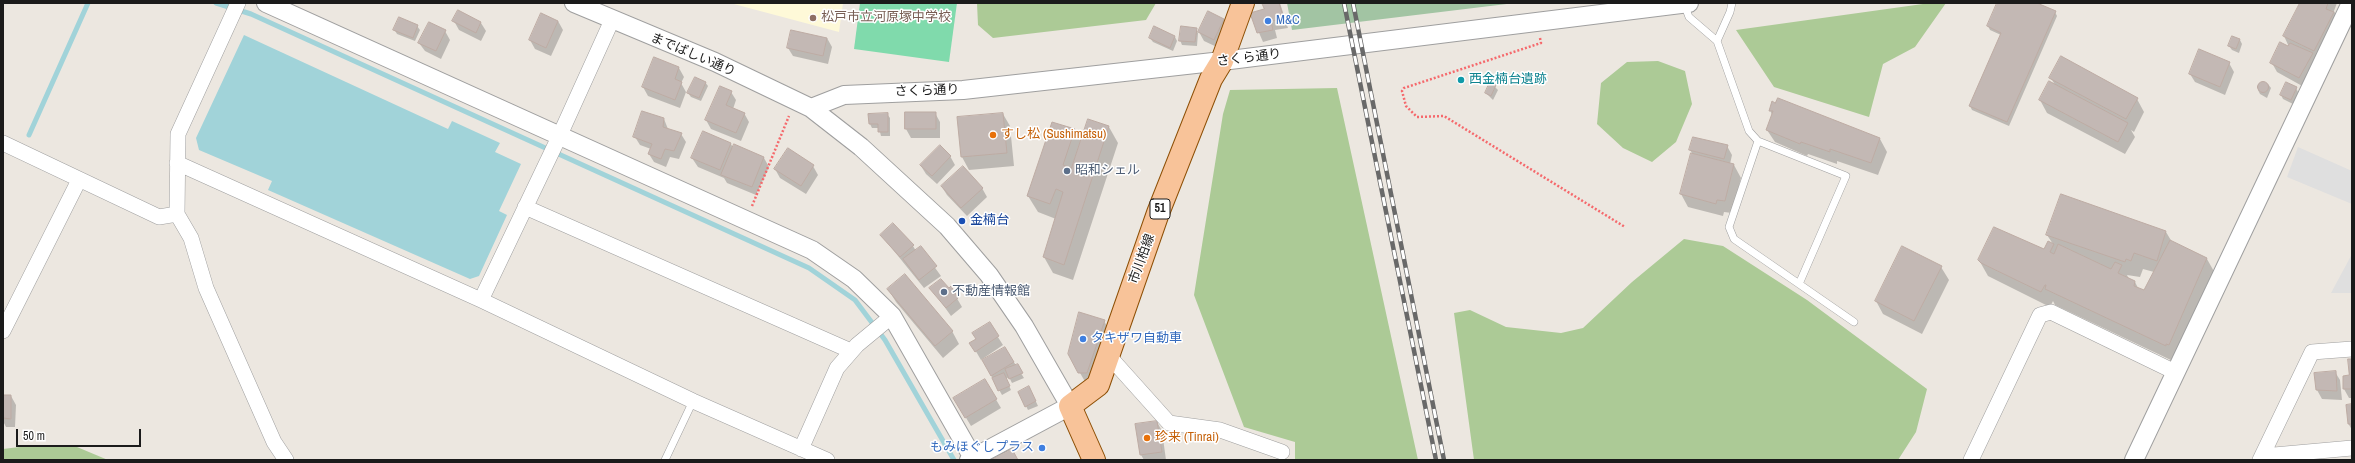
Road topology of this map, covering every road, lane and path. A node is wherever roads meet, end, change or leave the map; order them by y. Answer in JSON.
{"nodes":[{"id":1,"x":238,"y":3,"type":"edge"},
{"id":2,"x":266,"y":3,"type":"edge"},
{"id":3,"x":574,"y":3,"type":"edge"},
{"id":4,"x":1243,"y":3,"type":"edge"},
{"id":5,"x":1688,"y":3,"type":"edge"},
{"id":6,"x":1732,"y":3,"type":"edge"},
{"id":7,"x":2351,"y":3,"type":"edge"},
{"id":8,"x":1684,"y":4,"type":"edge"},
{"id":9,"x":612,"y":20,"type":"junction"},
{"id":10,"x":1538,"y":22,"type":"junction"},
{"id":11,"x":1717,"y":41,"type":"junction"},
{"id":12,"x":1222,"y":61,"type":"junction"},
{"id":13,"x":795,"y":101,"type":"junction"},
{"id":14,"x":811,"y":108,"type":"junction"},
{"id":15,"x":558,"y":141,"type":"junction"},
{"id":16,"x":1758,"y":141,"type":"junction"},
{"id":17,"x":3,"y":143,"type":"edge"},
{"id":18,"x":177,"y":163,"type":"junction"},
{"id":19,"x":79,"y":180,"type":"junction"},
{"id":20,"x":524,"y":207,"type":"junction"},
{"id":21,"x":177,"y":214,"type":"junction"},
{"id":22,"x":746,"y":221,"type":"junction"},
{"id":23,"x":1625,"y":227,"type":"dead end"},
{"id":24,"x":1799,"y":284,"type":"junction"},
{"id":25,"x":481,"y":300,"type":"junction"},
{"id":26,"x":888,"y":319,"type":"junction"},
{"id":27,"x":1854,"y":322,"type":"dead end"},
{"id":28,"x":3,"y":331,"type":"edge"},
{"id":29,"x":2352,"y":349,"type":"edge"},
{"id":30,"x":851,"y":351,"type":"junction"},
{"id":31,"x":1108,"y":355,"type":"junction"},
{"id":32,"x":2175,"y":372,"type":"junction"},
{"id":33,"x":692,"y":400,"type":"junction"},
{"id":34,"x":1070,"y":406,"type":"junction"},
{"id":35,"x":2352,"y":448,"type":"edge"},
{"id":36,"x":801,"y":449,"type":"junction"},
{"id":37,"x":1282,"y":452,"type":"dead end"},
{"id":38,"x":2261,"y":458,"type":"edge"},
{"id":39,"x":971,"y":459,"type":"edge"},
{"id":40,"x":286,"y":460,"type":"edge"},
{"id":41,"x":665,"y":460,"type":"edge"},
{"id":42,"x":827,"y":460,"type":"edge"},
{"id":43,"x":1094,"y":460,"type":"edge"},
{"id":44,"x":1971,"y":460,"type":"edge"},
{"id":45,"x":2134,"y":460,"type":"edge"}],
"edges":[{"from":1,"to":18,"type":"street"},
{"from":2,"to":15,"type":"street"},
{"from":3,"to":9,"type":"street","name":"までばしい通り"},
{"from":4,"to":12,"type":"main road","name":"市川柏線","number":"51"},
{"from":5,"to":8,"type":"street","name":"さくら通り"},
{"from":6,"to":11,"type":"lane"},
{"from":7,"to":32,"type":"street"},
{"from":8,"to":10,"type":"street","name":"さくら通り"},
{"from":8,"to":11,"type":"lane"},
{"from":9,"to":13,"type":"street","name":"までばしい通り"},
{"from":9,"to":15,"type":"street"},
{"from":10,"to":12,"type":"street","name":"さくら通り"},
{"from":10,"to":23,"type":"path"},
{"from":11,"to":16,"type":"lane"},
{"from":12,"to":14,"type":"street","name":"さくら通り"},
{"from":12,"to":31,"type":"main road","name":"市川柏線","number":"51"},
{"from":13,"to":14,"type":"street","name":"までばしい通り"},
{"from":13,"to":22,"type":"path"},
{"from":14,"to":34,"type":"street","name":"までばしい通り"},
{"from":15,"to":20,"type":"street"},
{"from":15,"to":22,"type":"street"},
{"from":16,"to":24,"type":"lane"},
{"from":16,"to":24,"type":"lane"},
{"from":17,"to":19,"type":"street"},
{"from":18,"to":21,"type":"street"},
{"from":18,"to":25,"type":"street"},
{"from":19,"to":21,"type":"street"},
{"from":19,"to":28,"type":"street"},
{"from":20,"to":25,"type":"street"},
{"from":20,"to":30,"type":"street"},
{"from":21,"to":40,"type":"street"},
{"from":22,"to":26,"type":"street"},
{"from":24,"to":27,"type":"lane"},
{"from":25,"to":33,"type":"street"},
{"from":26,"to":30,"type":"street"},
{"from":26,"to":39,"type":"street"},
{"from":29,"to":38,"type":"street"},
{"from":30,"to":36,"type":"street"},
{"from":31,"to":34,"type":"main road","name":"市川柏線","number":"51"},
{"from":31,"to":37,"type":"street"},
{"from":32,"to":44,"type":"street"},
{"from":32,"to":45,"type":"street"},
{"from":33,"to":36,"type":"street"},
{"from":33,"to":41,"type":"lane"},
{"from":34,"to":39,"type":"street"},
{"from":34,"to":43,"type":"main road"},
{"from":35,"to":38,"type":"street"},
{"from":36,"to":42,"type":"street"}]}
